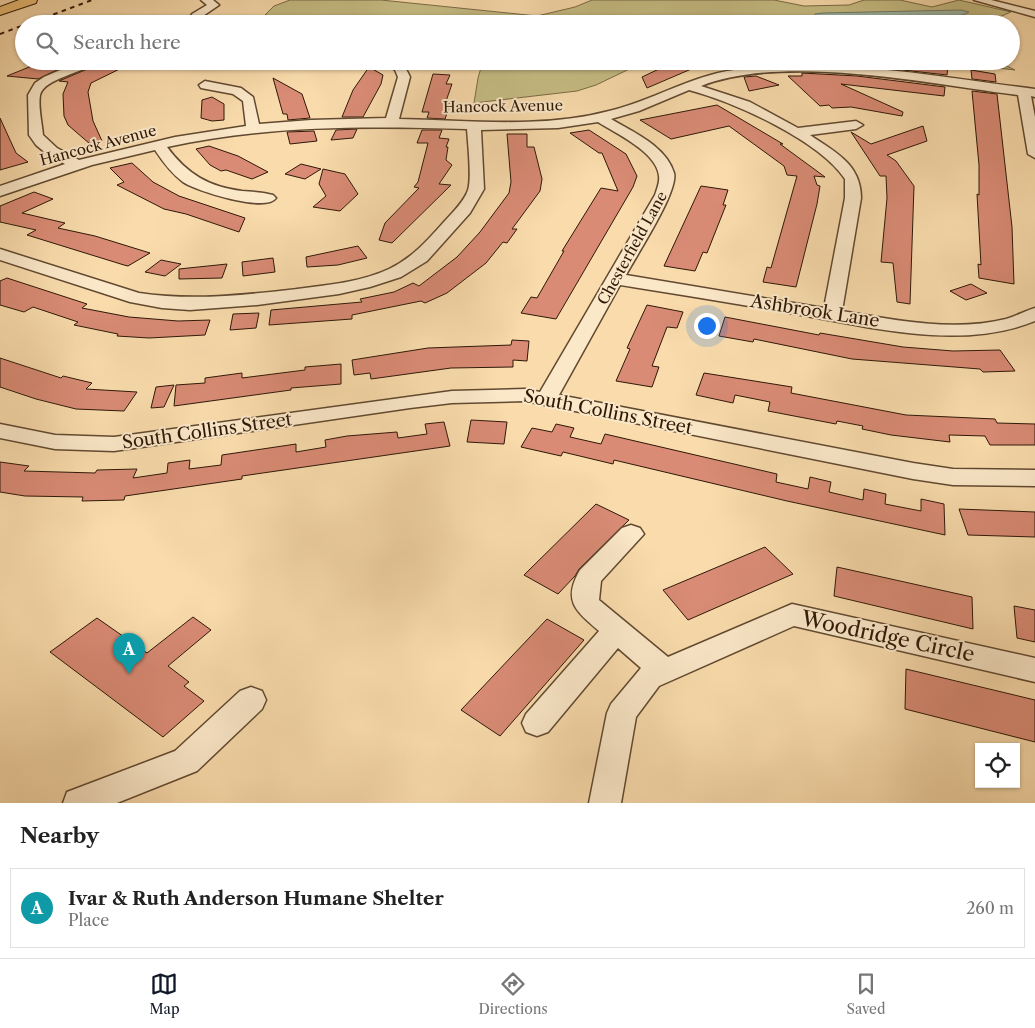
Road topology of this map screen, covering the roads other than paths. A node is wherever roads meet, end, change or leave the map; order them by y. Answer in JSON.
{"nodes":[{"id":1,"x":9,"y":0,"type":"edge"},
{"id":2,"x":31,"y":0,"type":"edge"},
{"id":3,"x":206,"y":0,"type":"edge"},
{"id":4,"x":987,"y":1,"type":"edge"},
{"id":5,"x":0,"y":3,"type":"edge"},
{"id":6,"x":0,"y":11,"type":"edge"},
{"id":7,"x":1035,"y":14,"type":"edge"},
{"id":8,"x":198,"y":15,"type":"edge"},
{"id":9,"x":1020,"y":18,"type":"edge"},
{"id":10,"x":71,"y":70,"type":"edge"},
{"id":11,"x":401,"y":70,"type":"edge"},
{"id":12,"x":763,"y":70,"type":"edge"},
{"id":13,"x":857,"y":70,"type":"edge"},
{"id":14,"x":205,"y":85,"type":"dead end"},
{"id":15,"x":687,"y":86,"type":"junction"},
{"id":16,"x":1029,"y":92,"type":"edge"},
{"id":17,"x":599,"y":117,"type":"junction"},
{"id":18,"x":391,"y":122,"type":"junction"},
{"id":19,"x":474,"y":125,"type":"junction"},
{"id":20,"x":856,"y":125,"type":"dead end"},
{"id":21,"x":253,"y":129,"type":"junction"},
{"id":22,"x":795,"y":133,"type":"junction"},
{"id":23,"x":158,"y":145,"type":"junction"},
{"id":24,"x":1035,"y":154,"type":"edge"},
{"id":25,"x":75,"y":164,"type":"junction"},
{"id":26,"x":0,"y":191,"type":"edge"},
{"id":27,"x":268,"y":198,"type":"dead end"},
{"id":28,"x":0,"y":254,"type":"edge"},
{"id":29,"x":615,"y":279,"type":"junction"},
{"id":30,"x":832,"y":314,"type":"junction"},
{"id":31,"x":1035,"y":314,"type":"edge"},
{"id":32,"x":546,"y":399,"type":"junction"},
{"id":33,"x":0,"y":431,"type":"edge"},
{"id":34,"x":1035,"y":478,"type":"edge"},
{"id":35,"x":631,"y":534,"type":"dead end"},
{"id":36,"x":616,"y":630,"type":"junction"},
{"id":37,"x":1035,"y":670,"type":"edge"},
{"id":38,"x":664,"y":671,"type":"junction"},
{"id":39,"x":251,"y":700,"type":"dead end"},
{"id":40,"x":537,"y":723,"type":"dead end"},
{"id":41,"x":79,"y":803,"type":"edge"},
{"id":42,"x":605,"y":803,"type":"edge"}],
"edges":[{"from":1,"to":5,"type":"main road"},
{"from":2,"to":6,"type":"main road"},
{"from":3,"to":8,"type":"street"},
{"from":4,"to":7,"type":"street"},
{"from":7,"to":9,"type":"street"},
{"from":10,"to":25,"type":"street"},
{"from":11,"to":18,"type":"street"},
{"from":12,"to":15,"type":"street","name":"Hancock Avenue"},
{"from":13,"to":16,"type":"street","name":"Hancock Avenue"},
{"from":14,"to":21,"type":"street"},
{"from":15,"to":17,"type":"street","name":"Hancock Avenue"},
{"from":15,"to":22,"type":"street"},
{"from":16,"to":24,"type":"street"},
{"from":17,"to":19,"type":"street","name":"Hancock Avenue"},
{"from":17,"to":29,"type":"street","name":"Chesterfield Lane"},
{"from":18,"to":19,"type":"street","name":"Hancock Avenue"},
{"from":18,"to":21,"type":"street","name":"Hancock Avenue"},
{"from":19,"to":28,"type":"street"},
{"from":20,"to":22,"type":"street"},
{"from":21,"to":23,"type":"street","name":"Hancock Avenue"},
{"from":22,"to":30,"type":"street"},
{"from":23,"to":25,"type":"street","name":"Hancock Avenue"},
{"from":23,"to":27,"type":"street"},
{"from":25,"to":26,"type":"street","name":"Hancock Avenue"},
{"from":29,"to":30,"type":"street","name":"Ashbrook Lane"},
{"from":29,"to":32,"type":"street","name":"Chesterfield Lane"},
{"from":30,"to":31,"type":"street","name":"Ashbrook Lane"},
{"from":32,"to":33,"type":"street","name":"South Collins Street"},
{"from":32,"to":34,"type":"street","name":"South Collins Street"},
{"from":35,"to":36,"type":"street"},
{"from":36,"to":38,"type":"street"},
{"from":36,"to":40,"type":"street"},
{"from":37,"to":38,"type":"street","name":"Woodridge Circle"},
{"from":38,"to":42,"type":"street","name":"Woodridge Circle"},
{"from":39,"to":41,"type":"street"}]}
